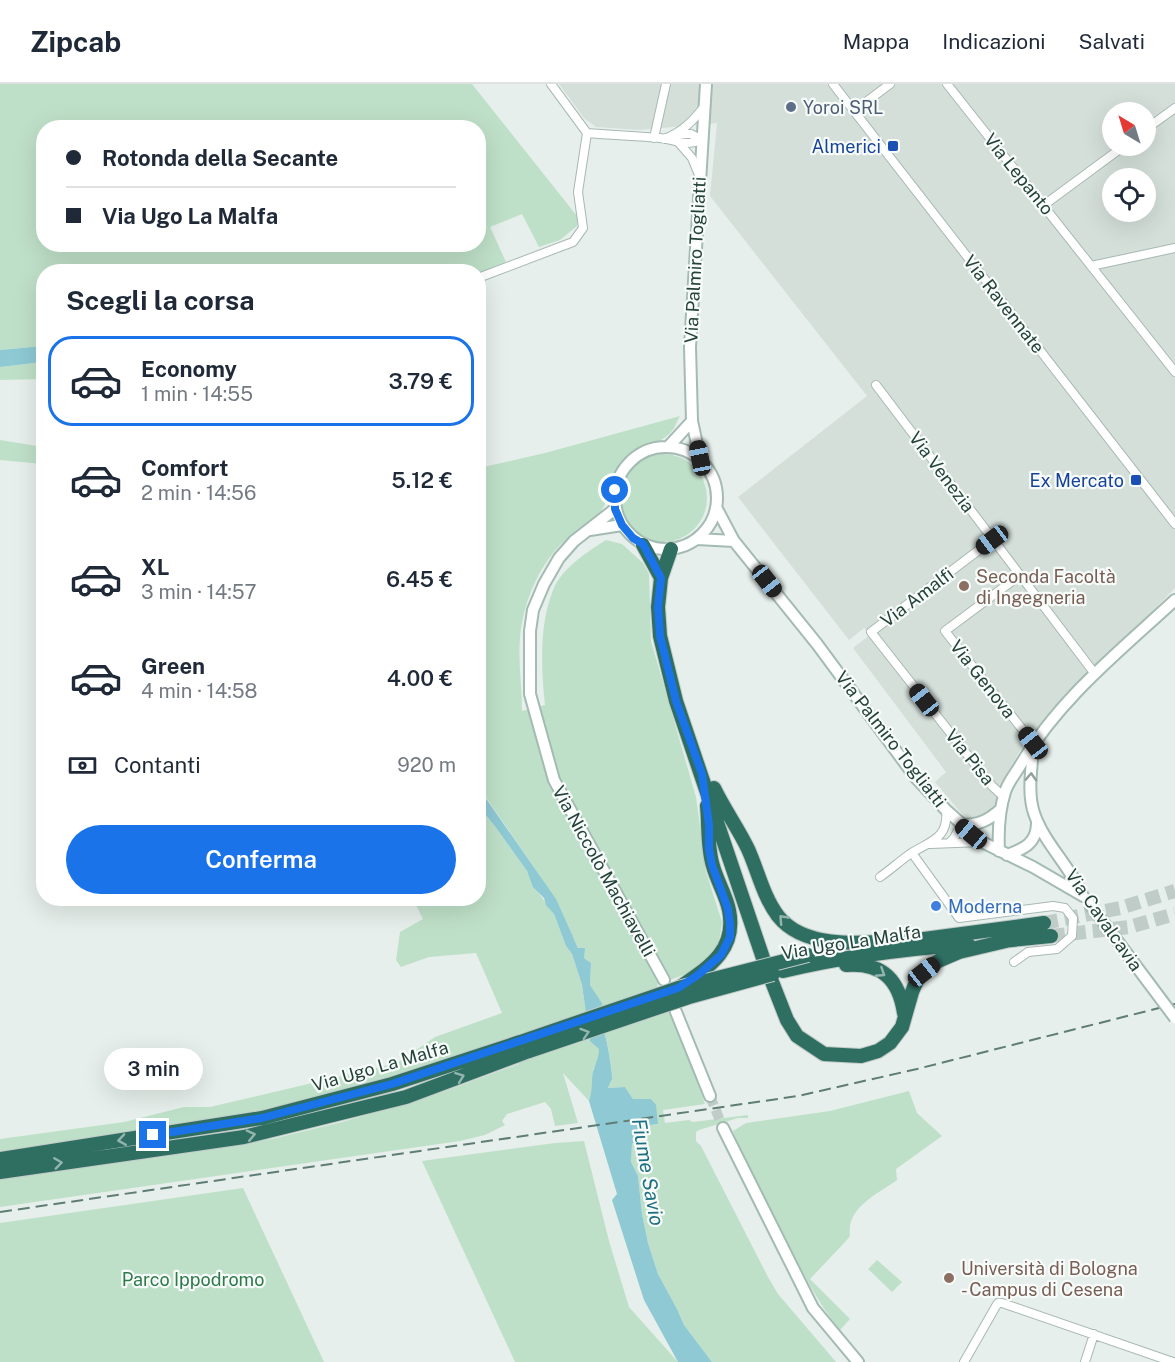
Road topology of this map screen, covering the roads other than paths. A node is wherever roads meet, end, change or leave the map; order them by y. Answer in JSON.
{"nodes":[{"id":1,"x":551,"y":84,"type":"edge"},
{"id":2,"x":666,"y":84,"type":"edge"},
{"id":3,"x":707,"y":84,"type":"edge"},
{"id":4,"x":833,"y":84,"type":"edge"},
{"id":5,"x":890,"y":84,"type":"edge"},
{"id":6,"x":947,"y":84,"type":"edge"},
{"id":7,"x":706,"y":101,"type":"junction"},
{"id":8,"x":1175,"y":108,"type":"edge"},
{"id":9,"x":854,"y":111,"type":"junction"},
{"id":10,"x":1156,"y":122,"type":"edge"},
{"id":11,"x":587,"y":134,"type":"junction"},
{"id":12,"x":676,"y":134,"type":"junction"},
{"id":13,"x":654,"y":138,"type":"junction"},
{"id":14,"x":664,"y":138,"type":"junction"},
{"id":15,"x":702,"y":140,"type":"junction"},
{"id":16,"x":679,"y":143,"type":"junction"},
{"id":17,"x":1110,"y":156,"type":"edge"},
{"id":18,"x":699,"y":178,"type":"junction"},
{"id":19,"x":1044,"y":205,"type":"junction"},
{"id":20,"x":1175,"y":248,"type":"edge"},
{"id":21,"x":1091,"y":266,"type":"junction"},
{"id":22,"x":486,"y":275,"type":"edge"},
{"id":23,"x":1175,"y":372,"type":"edge"},
{"id":24,"x":876,"y":385,"type":"dead end"},
{"id":25,"x":692,"y":421,"type":"junction"},
{"id":26,"x":669,"y":446,"type":"junction"},
{"id":27,"x":700,"y":458,"type":"junction"},
{"id":28,"x":615,"y":509,"type":"junction"},
{"id":29,"x":717,"y":509,"type":"junction"},
{"id":30,"x":1175,"y":524,"type":"edge"},
{"id":31,"x":622,"y":525,"type":"junction"},
{"id":32,"x":590,"y":530,"type":"junction"},
{"id":33,"x":697,"y":539,"type":"junction"},
{"id":34,"x":992,"y":540,"type":"junction"},
{"id":35,"x":734,"y":541,"type":"junction"},
{"id":36,"x":643,"y":544,"type":"junction"},
{"id":37,"x":671,"y":549,"type":"junction"},
{"id":38,"x":1019,"y":576,"type":"junction"},
{"id":39,"x":661,"y":578,"type":"junction"},
{"id":40,"x":1175,"y":600,"type":"edge"},
{"id":41,"x":871,"y":632,"type":"joint"},
{"id":42,"x":1095,"y":674,"type":"junction"},
{"id":43,"x":676,"y":701,"type":"junction"},
{"id":44,"x":1033,"y":743,"type":"junction"},
{"id":45,"x":702,"y":774,"type":"junction"},
{"id":46,"x":1004,"y":797,"type":"junction"},
{"id":47,"x":1001,"y":809,"type":"junction"},
{"id":48,"x":946,"y":810,"type":"junction"},
{"id":49,"x":1037,"y":820,"type":"junction"},
{"id":50,"x":961,"y":825,"type":"junction"},
{"id":51,"x":982,"y":842,"type":"junction"},
{"id":52,"x":930,"y":844,"type":"junction"},
{"id":53,"x":948,"y":844,"type":"junction"},
{"id":54,"x":912,"y":853,"type":"junction"},
{"id":55,"x":1003,"y":853,"type":"junction"},
{"id":56,"x":880,"y":877,"type":"dead end"},
{"id":57,"x":1086,"y":899,"type":"junction"},
{"id":58,"x":1044,"y":923,"type":"tunnel mouth"},
{"id":59,"x":1051,"y":936,"type":"tunnel mouth"},
{"id":60,"x":919,"y":940,"type":"junction"},
{"id":61,"x":1010,"y":940,"type":"junction"},
{"id":62,"x":1014,"y":962,"type":"dead end"},
{"id":63,"x":783,"y":971,"type":"junction"},
{"id":64,"x":664,"y":980,"type":"dead end"},
{"id":65,"x":678,"y":988,"type":"junction"},
{"id":66,"x":676,"y":1012,"type":"dead end"},
{"id":67,"x":904,"y":1015,"type":"junction"},
{"id":68,"x":1175,"y":1018,"type":"edge"},
{"id":69,"x":525,"y":1047,"type":"junction"},
{"id":70,"x":710,"y":1096,"type":"tunnel mouth"},
{"id":71,"x":723,"y":1128,"type":"tunnel mouth"},
{"id":72,"x":0,"y":1159,"type":"edge"},
{"id":73,"x":0,"y":1172,"type":"edge"},
{"id":74,"x":1094,"y":1334,"type":"junction"},
{"id":75,"x":858,"y":1362,"type":"edge"},
{"id":76,"x":964,"y":1362,"type":"edge"},
{"id":77,"x":1085,"y":1362,"type":"edge"},
{"id":78,"x":1173,"y":1362,"type":"edge"}],
"edges":[{"from":1,"to":11,"type":"street"},
{"from":2,"to":13,"type":"street"},
{"from":3,"to":7,"type":"street","name":"Via Palmiro Togliatti"},
{"from":4,"to":9,"type":"street","name":"Via Ravennate"},
{"from":5,"to":9,"type":"street"},
{"from":6,"to":19,"type":"street","name":"Via Lepanto"},
{"from":7,"to":12,"type":"street"},
{"from":7,"to":15,"type":"street","name":"Via Palmiro Togliatti"},
{"from":8,"to":10,"type":"street"},
{"from":9,"to":30,"type":"street","name":"Via Ravennate"},
{"from":11,"to":13,"type":"street"},
{"from":11,"to":22,"type":"street"},
{"from":12,"to":14,"type":"street"},
{"from":12,"to":15,"type":"street"},
{"from":13,"to":14,"type":"street"},
{"from":14,"to":16,"type":"street"},
{"from":15,"to":16,"type":"street"},
{"from":15,"to":18,"type":"street","name":"Via Palmiro Togliatti"},
{"from":16,"to":18,"type":"street"},
{"from":17,"to":19,"type":"street"},
{"from":18,"to":25,"type":"street","name":"Via Palmiro Togliatti"},
{"from":19,"to":21,"type":"street","name":"Via Lepanto"},
{"from":20,"to":21,"type":"street"},
{"from":21,"to":23,"type":"street","name":"Via Lepanto"},
{"from":24,"to":34,"type":"street","name":"Via Venezia"},
{"from":25,"to":26,"type":"street"},
{"from":25,"to":27,"type":"street","name":"Via Palmiro Togliatti"},
{"from":26,"to":27,"type":"street"},
{"from":26,"to":28,"type":"street"},
{"from":27,"to":29,"type":"street"},
{"from":28,"to":31,"type":"street"},
{"from":28,"to":32,"type":"street","name":"Via Niccolò Machiavelli"},
{"from":29,"to":33,"type":"street"},
{"from":29,"to":35,"type":"street","name":"Via Palmiro Togliatti"},
{"from":31,"to":32,"type":"street"},
{"from":31,"to":36,"type":"street"},
{"from":32,"to":64,"type":"street","name":"Via Niccolò Machiavelli"},
{"from":33,"to":35,"type":"street"},
{"from":33,"to":37,"type":"street"},
{"from":34,"to":38,"type":"street","name":"Via Venezia"},
{"from":34,"to":41,"type":"street","name":"Via Amalfi"},
{"from":35,"to":48,"type":"street","name":"Via Palmiro Togliatti"},
{"from":36,"to":37,"type":"street"},
{"from":36,"to":39,"type":"highway"},
{"from":37,"to":39,"type":"highway"},
{"from":38,"to":42,"type":"street","name":"Via Venezia"},
{"from":38,"to":44,"type":"street","name":"Via Genova"},
{"from":39,"to":43,"type":"highway"},
{"from":40,"to":42,"type":"street"},
{"from":41,"to":46,"type":"street","name":"Via Pisa"},
{"from":42,"to":44,"type":"street"},
{"from":43,"to":45,"type":"highway"},
{"from":60,"to":43,"type":"highway","one_way":true},
{"from":44,"to":46,"type":"street"},
{"from":49,"to":44,"type":"street","name":"Via Cavalcavia","one_way":true},
{"from":45,"to":65,"type":"highway","bridge":true},
{"from":45,"to":67,"type":"highway"},
{"from":46,"to":47,"type":"street"},
{"from":47,"to":50,"type":"street"},
{"from":47,"to":55,"type":"street"},
{"from":48,"to":50,"type":"street","name":"Via Palmiro Togliatti"},
{"from":48,"to":52,"type":"street"},
{"from":49,"to":55,"type":"street"},
{"from":49,"to":57,"type":"street","name":"Via Cavalcavia"},
{"from":50,"to":51,"type":"street","name":"Via Palmiro Togliatti"},
{"from":50,"to":53,"type":"street"},
{"from":51,"to":53,"type":"street"},
{"from":51,"to":55,"type":"street","name":"Via Palmiro Togliatti"},
{"from":52,"to":53,"type":"street"},
{"from":52,"to":54,"type":"street"},
{"from":54,"to":56,"type":"street"},
{"from":54,"to":62,"type":"street"},
{"from":55,"to":57,"type":"street","name":"Via Palmiro Togliatti"},
{"from":57,"to":68,"type":"street","name":"Via Cavalcavia","bridge":true},
{"from":58,"to":60,"type":"highway","name":"Via Ugo La Malfa"},
{"from":59,"to":61,"type":"highway","name":"Via Ugo La Malfa"},
{"from":60,"to":65,"type":"highway","name":"Via Ugo La Malfa","bridge":true},
{"from":61,"to":63,"type":"highway","name":"Via Ugo La Malfa"},
{"from":61,"to":67,"type":"highway"},
{"from":63,"to":67,"type":"highway","one_way":true},
{"from":69,"to":63,"type":"highway","name":"Via Ugo La Malfa","one_way":true,"bridge":true},
{"from":65,"to":69,"type":"highway","name":"Via Ugo La Malfa","bridge":true},
{"from":66,"to":70,"type":"street"},
{"from":69,"to":72,"type":"highway","name":"Via Ugo La Malfa","one_way":true},
{"from":73,"to":69,"type":"highway","name":"Via Ugo La Malfa","one_way":true},
{"from":71,"to":75,"type":"street"},
{"from":74,"to":76,"type":"street"},
{"from":74,"to":77,"type":"street"},
{"from":74,"to":78,"type":"street"}]}
